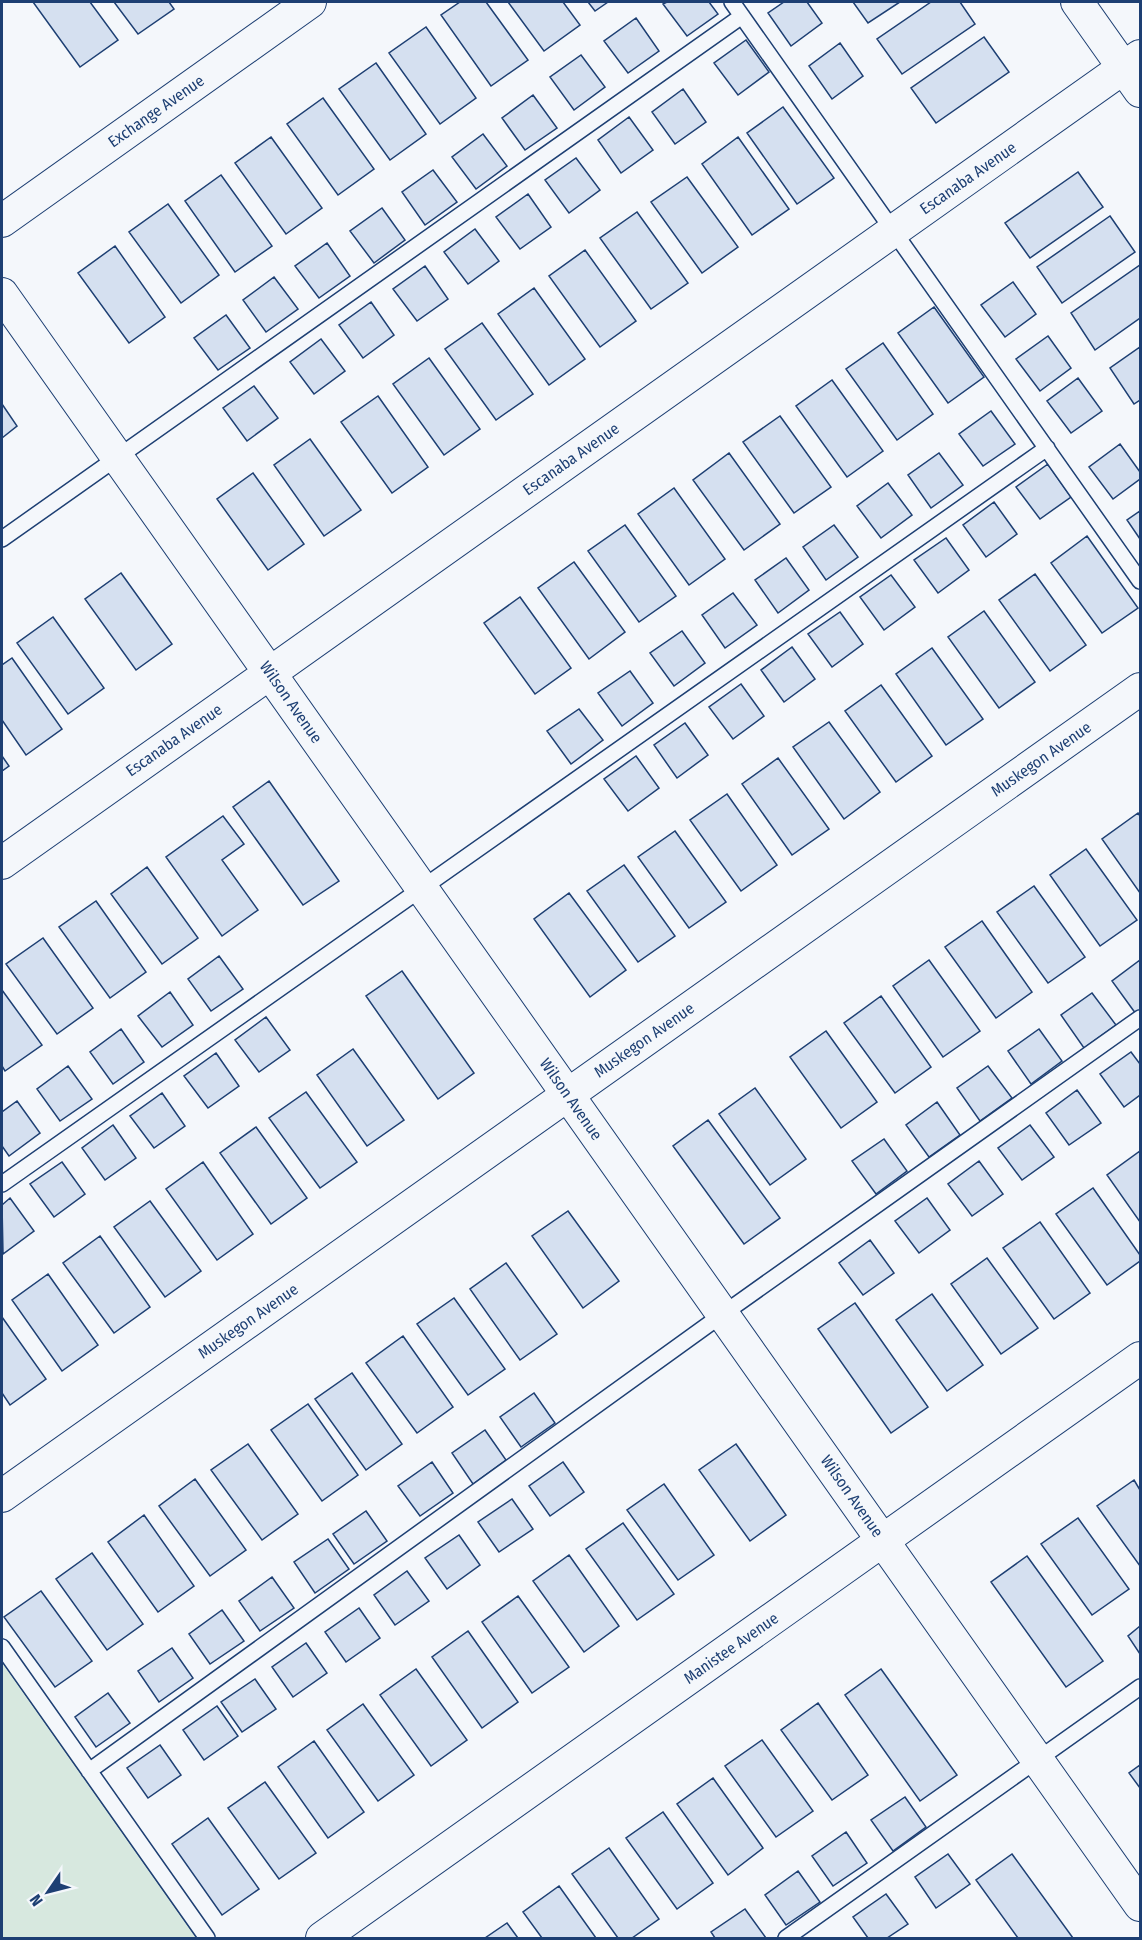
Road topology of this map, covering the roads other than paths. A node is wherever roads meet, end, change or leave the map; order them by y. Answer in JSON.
{"nodes":[{"id":1,"x":310,"y":2,"type":"edge"},
{"id":2,"x":732,"y":2,"type":"edge"},
{"id":3,"x":1077,"y":2,"type":"edge"},
{"id":4,"x":742,"y":16,"type":"junction"},
{"id":5,"x":1135,"y":72,"type":"edge"},
{"id":6,"x":2,"y":221,"type":"edge"},
{"id":7,"x":894,"y":231,"type":"junction"},
{"id":8,"x":2,"y":294,"type":"edge"},
{"id":9,"x":1047,"y":448,"type":"junction"},
{"id":10,"x":117,"y":458,"type":"junction"},
{"id":11,"x":2,"y":539,"type":"edge"},
{"id":12,"x":1140,"y":581,"type":"edge"},
{"id":13,"x":270,"y":673,"type":"junction"},
{"id":14,"x":1140,"y":689,"type":"edge"},
{"id":15,"x":2,"y":863,"type":"edge"},
{"id":16,"x":422,"y":888,"type":"junction"},
{"id":17,"x":1140,"y":1018,"type":"edge"},
{"id":18,"x":568,"y":1094,"type":"junction"},
{"id":19,"x":2,"y":1184,"type":"edge"},
{"id":20,"x":723,"y":1314,"type":"junction"},
{"id":21,"x":1140,"y":1358,"type":"edge"},
{"id":22,"x":2,"y":1496,"type":"edge"},
{"id":23,"x":883,"y":1540,"type":"junction"},
{"id":24,"x":2,"y":1647,"type":"edge"},
{"id":25,"x":1140,"y":1687,"type":"edge"},
{"id":26,"x":1038,"y":1760,"type":"junction"},
{"id":27,"x":89,"y":1771,"type":"junction"},
{"id":28,"x":1140,"y":1905,"type":"edge"},
{"id":29,"x":207,"y":1938,"type":"edge"},
{"id":30,"x":321,"y":1938,"type":"edge"},
{"id":31,"x":786,"y":1938,"type":"edge"}],
"edges":[{"from":1,"to":6,"type":"street","name":"Exchange Avenue"},
{"from":2,"to":4,"type":"lane"},
{"from":3,"to":5,"type":"street"},
{"from":4,"to":7,"type":"lane"},
{"from":4,"to":10,"type":"lane"},
{"from":5,"to":7,"type":"street","name":"Escanaba Avenue"},
{"from":7,"to":9,"type":"lane"},
{"from":7,"to":13,"type":"street","name":"Escanaba Avenue"},
{"from":8,"to":10,"type":"street","name":"Wilson Avenue"},
{"from":9,"to":12,"type":"lane"},
{"from":9,"to":16,"type":"lane"},
{"from":10,"to":11,"type":"lane"},
{"from":10,"to":13,"type":"street","name":"Wilson Avenue"},
{"from":13,"to":15,"type":"street","name":"Escanaba Avenue"},
{"from":13,"to":16,"type":"street","name":"Wilson Avenue"},
{"from":14,"to":18,"type":"street","name":"Muskegon Avenue"},
{"from":16,"to":18,"type":"street","name":"Wilson Avenue"},
{"from":16,"to":19,"type":"lane"},
{"from":17,"to":20,"type":"lane"},
{"from":18,"to":20,"type":"street","name":"Wilson Avenue"},
{"from":18,"to":22,"type":"street","name":"Muskegon Avenue"},
{"from":20,"to":23,"type":"street","name":"Wilson Avenue"},
{"from":20,"to":27,"type":"lane"},
{"from":21,"to":23,"type":"street","name":"Manistee Avenue"},
{"from":23,"to":26,"type":"street","name":"Wilson Avenue"},
{"from":23,"to":30,"type":"street","name":"Manistee Avenue"},
{"from":24,"to":27,"type":"lane"},
{"from":25,"to":26,"type":"lane"},
{"from":26,"to":28,"type":"street","name":"Wilson Avenue"},
{"from":26,"to":31,"type":"lane"},
{"from":27,"to":29,"type":"lane"}]}
